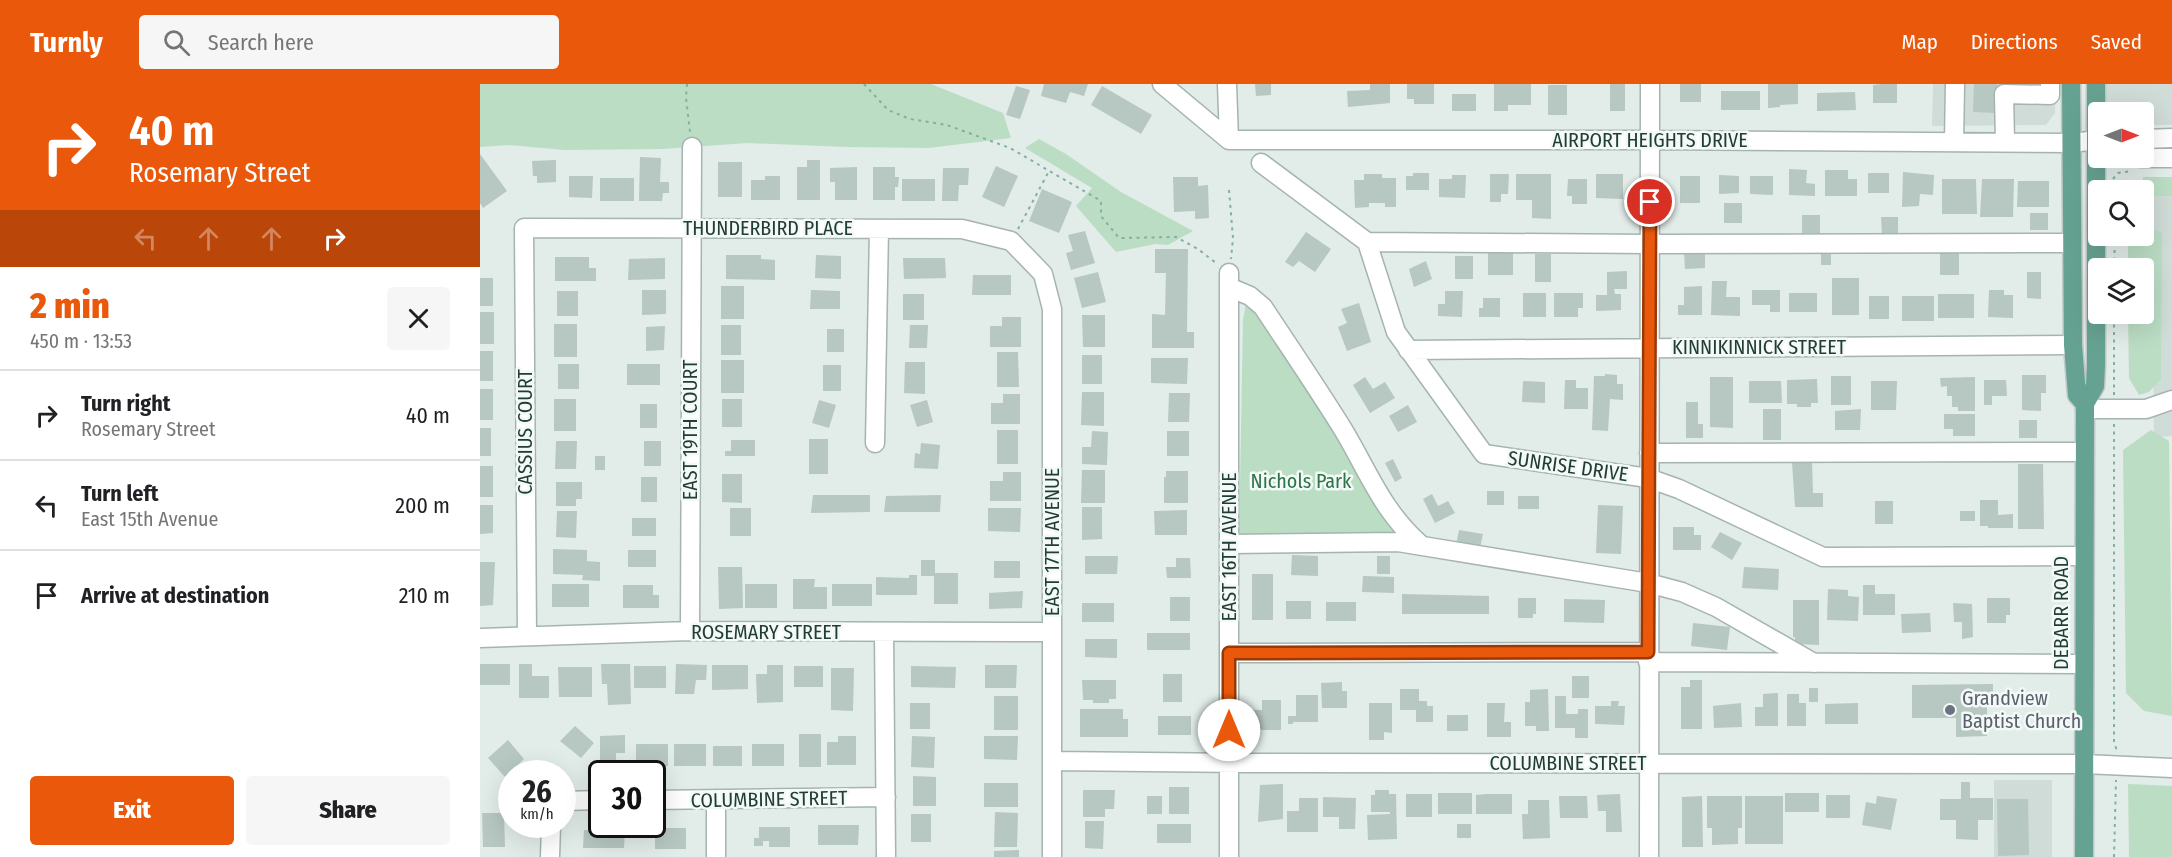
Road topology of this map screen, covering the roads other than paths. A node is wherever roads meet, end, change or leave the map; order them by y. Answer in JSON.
{"nodes":[{"id":1,"x":1162,"y":84,"type":"edge"},
{"id":2,"x":1227,"y":84,"type":"edge"},
{"id":3,"x":1650,"y":84,"type":"edge"},
{"id":4,"x":1955,"y":84,"type":"edge"},
{"id":5,"x":2050,"y":84,"type":"edge"},
{"id":6,"x":2071,"y":84,"type":"edge"},
{"id":7,"x":2096,"y":84,"type":"edge"},
{"id":8,"x":2004,"y":89,"type":"edge"},
{"id":9,"x":2028,"y":89,"type":"edge"},
{"id":10,"x":2096,"y":102,"type":"edge"},
{"id":11,"x":2172,"y":138,"type":"edge"},
{"id":12,"x":2154,"y":139,"type":"edge"},
{"id":13,"x":1229,"y":140,"type":"junction"},
{"id":14,"x":1650,"y":140,"type":"junction"},
{"id":15,"x":1954,"y":142,"type":"junction"},
{"id":16,"x":2005,"y":142,"type":"junction"},
{"id":17,"x":2071,"y":143,"type":"junction"},
{"id":18,"x":2088,"y":146,"type":"edge"},
{"id":19,"x":692,"y":147,"type":"road end"},
{"id":20,"x":2154,"y":158,"type":"edge"},
{"id":21,"x":2172,"y":158,"type":"edge"},
{"id":22,"x":1262,"y":163,"type":"dead end"},
{"id":23,"x":2097,"y":168,"type":"edge"},
{"id":24,"x":524,"y":228,"type":"joint"},
{"id":25,"x":691,"y":228,"type":"junction"},
{"id":26,"x":879,"y":229,"type":"junction"},
{"id":27,"x":1011,"y":241,"type":"joint"},
{"id":28,"x":1367,"y":242,"type":"junction"},
{"id":29,"x":2072,"y":243,"type":"junction"},
{"id":30,"x":1649,"y":244,"type":"junction"},
{"id":31,"x":2073,"y":345,"type":"junction"},
{"id":32,"x":1649,"y":348,"type":"junction"},
{"id":33,"x":1408,"y":350,"type":"junction"},
{"id":34,"x":2172,"y":400,"type":"edge"},
{"id":35,"x":2085,"y":407,"type":"junction"},
{"id":36,"x":875,"y":443,"type":"dead end"},
{"id":37,"x":2084,"y":452,"type":"junction"},
{"id":38,"x":1648,"y":453,"type":"junction"},
{"id":39,"x":1648,"y":478,"type":"junction"},
{"id":40,"x":1229,"y":544,"type":"junction"},
{"id":41,"x":1421,"y":545,"type":"junction"},
{"id":42,"x":2083,"y":556,"type":"junction"},
{"id":43,"x":1648,"y":583,"type":"junction"},
{"id":44,"x":690,"y":631,"type":"junction"},
{"id":45,"x":1052,"y":632,"type":"junction"},
{"id":46,"x":884,"y":633,"type":"junction"},
{"id":47,"x":527,"y":636,"type":"junction"},
{"id":48,"x":480,"y":638,"type":"edge"},
{"id":49,"x":1229,"y":653,"type":"junction"},
{"id":50,"x":1648,"y":657,"type":"junction"},
{"id":51,"x":1814,"y":663,"type":"junction"},
{"id":52,"x":2084,"y":664,"type":"junction"},
{"id":53,"x":1052,"y":760,"type":"junction"},
{"id":54,"x":1650,"y":762,"type":"junction"},
{"id":55,"x":1229,"y":763,"type":"junction"},
{"id":56,"x":2084,"y":764,"type":"junction"},
{"id":57,"x":2172,"y":768,"type":"edge"},
{"id":58,"x":886,"y":797,"type":"junction"},
{"id":59,"x":716,"y":799,"type":"junction"},
{"id":60,"x":666,"y":800,"type":"edge"},
{"id":61,"x":551,"y":838,"type":"edge"},
{"id":62,"x":550,"y":857,"type":"edge"},
{"id":63,"x":716,"y":857,"type":"edge"},
{"id":64,"x":886,"y":857,"type":"edge"},
{"id":65,"x":1052,"y":857,"type":"edge"},
{"id":66,"x":1229,"y":857,"type":"edge"},
{"id":67,"x":1649,"y":857,"type":"edge"},
{"id":68,"x":2084,"y":857,"type":"edge"}],
"edges":[{"from":1,"to":13,"type":"street"},
{"from":2,"to":13,"type":"street"},
{"from":3,"to":14,"type":"street"},
{"from":4,"to":15,"type":"street"},
{"from":5,"to":9,"type":"street"},
{"from":6,"to":17,"type":"main road","name":"DEBARR ROAD"},
{"from":7,"to":10,"type":"main road","name":"DEBARR ROAD"},
{"from":8,"to":9,"type":"street"},
{"from":8,"to":16,"type":"street"},
{"from":11,"to":12,"type":"street"},
{"from":13,"to":14,"type":"street","name":"AIRPORT HEIGHTS DRIVE"},
{"from":14,"to":15,"type":"street","name":"AIRPORT HEIGHTS DRIVE"},
{"from":14,"to":30,"type":"street"},
{"from":15,"to":16,"type":"street","name":"AIRPORT HEIGHTS DRIVE"},
{"from":16,"to":17,"type":"street","name":"AIRPORT HEIGHTS DRIVE"},
{"from":17,"to":18,"type":"street","name":"AIRPORT HEIGHTS DRIVE"},
{"from":17,"to":29,"type":"main road","name":"DEBARR ROAD"},
{"from":19,"to":25,"type":"street","name":"EAST 19TH COURT"},
{"from":20,"to":21,"type":"street"},
{"from":22,"to":28,"type":"street"},
{"from":23,"to":35,"type":"main road","name":"DEBARR ROAD"},
{"from":24,"to":25,"type":"street","name":"THUNDERBIRD PLACE"},
{"from":24,"to":47,"type":"street","name":"CASSIUS COURT"},
{"from":25,"to":26,"type":"street","name":"THUNDERBIRD PLACE"},
{"from":25,"to":44,"type":"street","name":"EAST 19TH COURT"},
{"from":26,"to":27,"type":"street","name":"THUNDERBIRD PLACE"},
{"from":26,"to":36,"type":"street"},
{"from":27,"to":45,"type":"street","name":"EAST 17TH AVENUE"},
{"from":28,"to":30,"type":"street"},
{"from":28,"to":33,"type":"street","name":"SUNRISE DRIVE"},
{"from":29,"to":30,"type":"street"},
{"from":29,"to":31,"type":"main road","name":"DEBARR ROAD"},
{"from":30,"to":32,"type":"street"},
{"from":31,"to":32,"type":"street","name":"KINNIKINNICK STREET"},
{"from":31,"to":35,"type":"main road","name":"DEBARR ROAD"},
{"from":32,"to":33,"type":"street","name":"KINNIKINNICK STREET"},
{"from":32,"to":38,"type":"street"},
{"from":33,"to":39,"type":"street","name":"SUNRISE DRIVE"},
{"from":34,"to":35,"type":"street"},
{"from":35,"to":37,"type":"main road","name":"DEBARR ROAD"},
{"from":37,"to":38,"type":"street"},
{"from":37,"to":42,"type":"main road","name":"DEBARR ROAD"},
{"from":38,"to":39,"type":"street"},
{"from":39,"to":42,"type":"street","name":"SUNRISE DRIVE"},
{"from":39,"to":43,"type":"street"},
{"from":40,"to":41,"type":"street"},
{"from":40,"to":41,"type":"street","name":"EAST 16TH AVENUE"},
{"from":40,"to":49,"type":"street","name":"EAST 16TH AVENUE"},
{"from":41,"to":43,"type":"street"},
{"from":42,"to":52,"type":"main road","name":"DEBARR ROAD"},
{"from":43,"to":50,"type":"street"},
{"from":43,"to":51,"type":"street"},
{"from":44,"to":46,"type":"street","name":"ROSEMARY STREET"},
{"from":44,"to":47,"type":"street","name":"ROSEMARY STREET"},
{"from":45,"to":46,"type":"street","name":"ROSEMARY STREET"},
{"from":45,"to":53,"type":"street","name":"EAST 17TH AVENUE"},
{"from":46,"to":58,"type":"street"},
{"from":47,"to":48,"type":"street","name":"ROSEMARY STREET"},
{"from":49,"to":50,"type":"street"},
{"from":49,"to":55,"type":"street","name":"EAST 16TH AVENUE"},
{"from":50,"to":51,"type":"street"},
{"from":50,"to":54,"type":"street"},
{"from":51,"to":52,"type":"street"},
{"from":52,"to":56,"type":"main road","name":"DEBARR ROAD"},
{"from":53,"to":55,"type":"street","name":"COLUMBINE STREET"},
{"from":53,"to":65,"type":"street","name":"EAST 17TH AVENUE"},
{"from":54,"to":55,"type":"street","name":"COLUMBINE STREET"},
{"from":54,"to":56,"type":"street","name":"COLUMBINE STREET"},
{"from":54,"to":67,"type":"street"},
{"from":55,"to":66,"type":"street","name":"EAST 16TH AVENUE"},
{"from":56,"to":57,"type":"street","name":"COLUMBINE STREET"},
{"from":56,"to":68,"type":"main road","name":"DEBARR ROAD"},
{"from":58,"to":59,"type":"street","name":"COLUMBINE STREET"},
{"from":58,"to":64,"type":"street"},
{"from":59,"to":60,"type":"street","name":"COLUMBINE STREET"},
{"from":59,"to":63,"type":"street"},
{"from":61,"to":62,"type":"street"}]}
